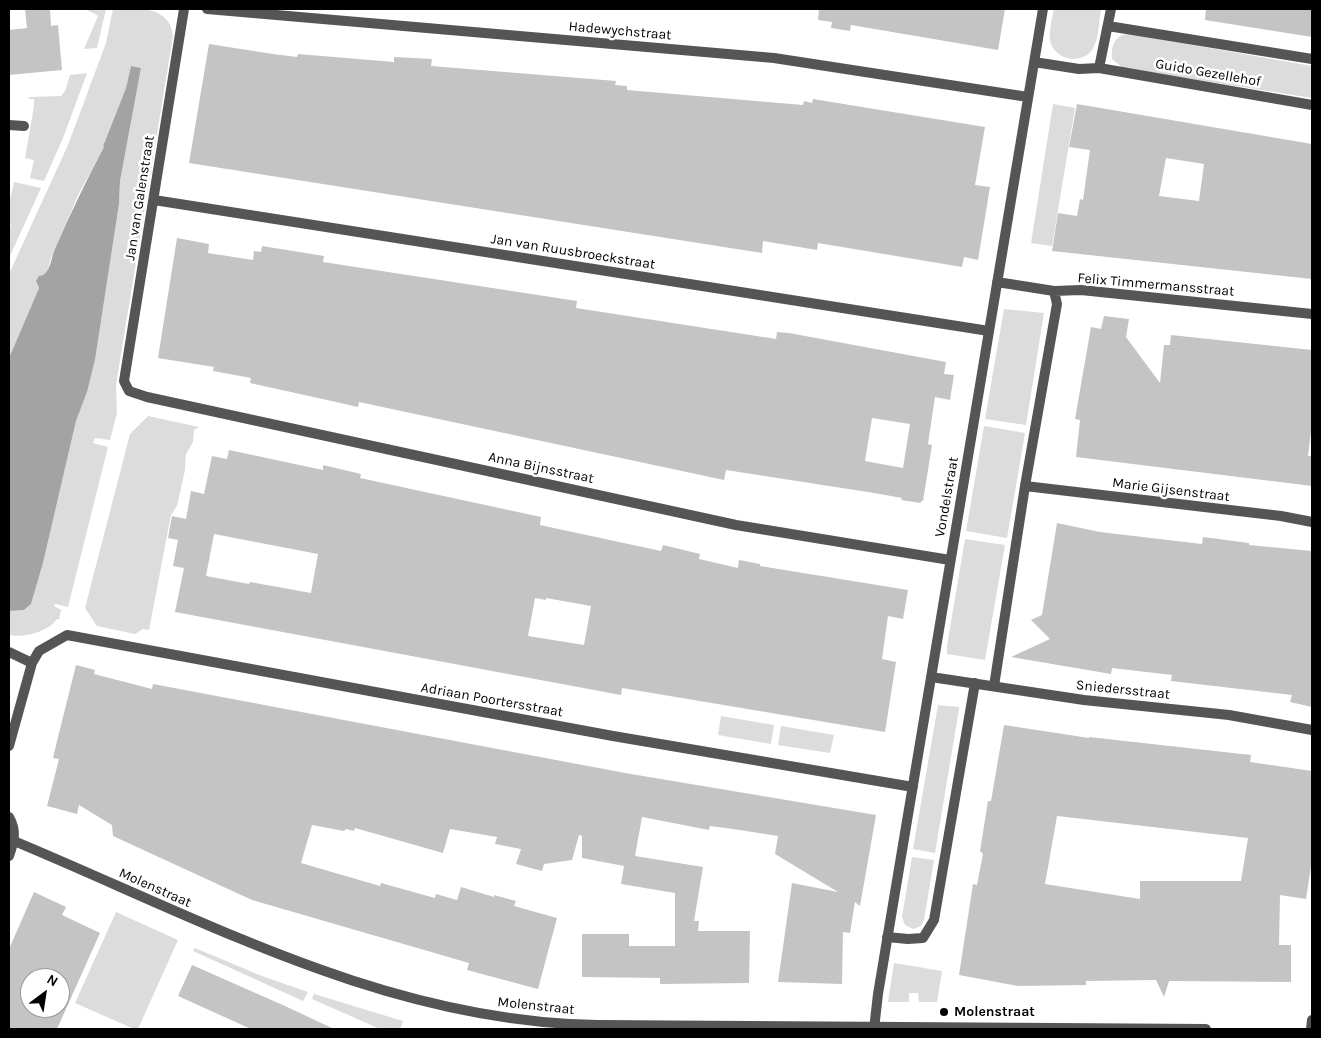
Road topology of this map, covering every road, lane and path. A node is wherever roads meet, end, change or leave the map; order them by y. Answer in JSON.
{"nodes":[{"id":1,"x":184,"y":9,"type":"edge"},
{"id":2,"x":208,"y":9,"type":"edge"},
{"id":3,"x":1043,"y":9,"type":"edge"},
{"id":4,"x":1111,"y":9,"type":"edge"},
{"id":5,"x":1108,"y":26,"type":"junction"},
{"id":6,"x":1312,"y":59,"type":"edge"},
{"id":7,"x":1034,"y":62,"type":"junction"},
{"id":8,"x":1099,"y":68,"type":"junction"},
{"id":9,"x":1028,"y":97,"type":"junction"},
{"id":10,"x":1312,"y":105,"type":"edge"},
{"id":11,"x":9,"y":125,"type":"edge"},
{"id":12,"x":24,"y":126,"type":"dead end"},
{"id":13,"x":154,"y":200,"type":"junction"},
{"id":14,"x":997,"y":282,"type":"junction"},
{"id":15,"x":1054,"y":291,"type":"junction"},
{"id":16,"x":1312,"y":314,"type":"edge"},
{"id":17,"x":989,"y":331,"type":"junction"},
{"id":18,"x":129,"y":391,"type":"joint"},
{"id":19,"x":1026,"y":486,"type":"junction"},
{"id":20,"x":1312,"y":522,"type":"edge"},
{"id":21,"x":950,"y":560,"type":"junction"},
{"id":22,"x":9,"y":652,"type":"edge"},
{"id":23,"x":32,"y":663,"type":"junction"},
{"id":24,"x":931,"y":677,"type":"junction"},
{"id":25,"x":974,"y":683,"type":"junction"},
{"id":26,"x":994,"y":686,"type":"junction"},
{"id":27,"x":1312,"y":730,"type":"edge"},
{"id":28,"x":9,"y":746,"type":"edge"},
{"id":29,"x":912,"y":787,"type":"junction"},
{"id":30,"x":9,"y":817,"type":"edge"},
{"id":31,"x":14,"y":841,"type":"junction"},
{"id":32,"x":9,"y":856,"type":"edge"},
{"id":33,"x":887,"y":937,"type":"junction"},
{"id":34,"x":1312,"y":1020,"type":"edge"},
{"id":35,"x":562,"y":1027,"type":"edge"},
{"id":36,"x":874,"y":1028,"type":"edge"},
{"id":37,"x":1206,"y":1029,"type":"edge"},
{"id":38,"x":1311,"y":1029,"type":"edge"}],
"edges":[{"from":1,"to":13,"type":"street","name":"Jan van Galenstraat"},
{"from":2,"to":9,"type":"street","name":"Hadewychstraat"},
{"from":3,"to":7,"type":"street","name":"Vondelstraat"},
{"from":4,"to":5,"type":"street"},
{"from":5,"to":6,"type":"street"},
{"from":5,"to":8,"type":"street"},
{"from":7,"to":8,"type":"street"},
{"from":7,"to":9,"type":"street","name":"Vondelstraat"},
{"from":8,"to":10,"type":"street","name":"Guido Gezellehof"},
{"from":9,"to":14,"type":"street","name":"Vondelstraat"},
{"from":11,"to":12,"type":"street"},
{"from":13,"to":17,"type":"street","name":"Jan van Ruusbroeckstraat"},
{"from":13,"to":18,"type":"street","name":"Jan van Galenstraat"},
{"from":14,"to":15,"type":"street","name":"Felix Timmermansstraat"},
{"from":14,"to":17,"type":"street","name":"Vondelstraat"},
{"from":15,"to":16,"type":"street","name":"Felix Timmermansstraat"},
{"from":15,"to":19,"type":"street"},
{"from":17,"to":21,"type":"street","name":"Vondelstraat"},
{"from":18,"to":21,"type":"street","name":"Anna Bijnsstraat"},
{"from":19,"to":20,"type":"street","name":"Marie Gijsenstraat"},
{"from":19,"to":26,"type":"street"},
{"from":21,"to":24,"type":"street","name":"Vondelstraat"},
{"from":22,"to":23,"type":"street"},
{"from":23,"to":28,"type":"street"},
{"from":23,"to":29,"type":"street","name":"Adriaan Poortersstraat"},
{"from":24,"to":25,"type":"street","name":"Sniedersstraat"},
{"from":24,"to":29,"type":"street","name":"Vondelstraat"},
{"from":25,"to":26,"type":"street","name":"Sniedersstraat"},
{"from":25,"to":33,"type":"street"},
{"from":26,"to":27,"type":"street","name":"Sniedersstraat"},
{"from":29,"to":33,"type":"street","name":"Vondelstraat"},
{"from":30,"to":31,"type":"street"},
{"from":31,"to":32,"type":"street"},
{"from":31,"to":35,"type":"street","name":"Molenstraat"},
{"from":33,"to":36,"type":"street","name":"Vondelstraat"},
{"from":34,"to":38,"type":"street"},
{"from":35,"to":36,"type":"street","name":"Molenstraat"},
{"from":36,"to":37,"type":"street","name":"Molenstraat"}]}
